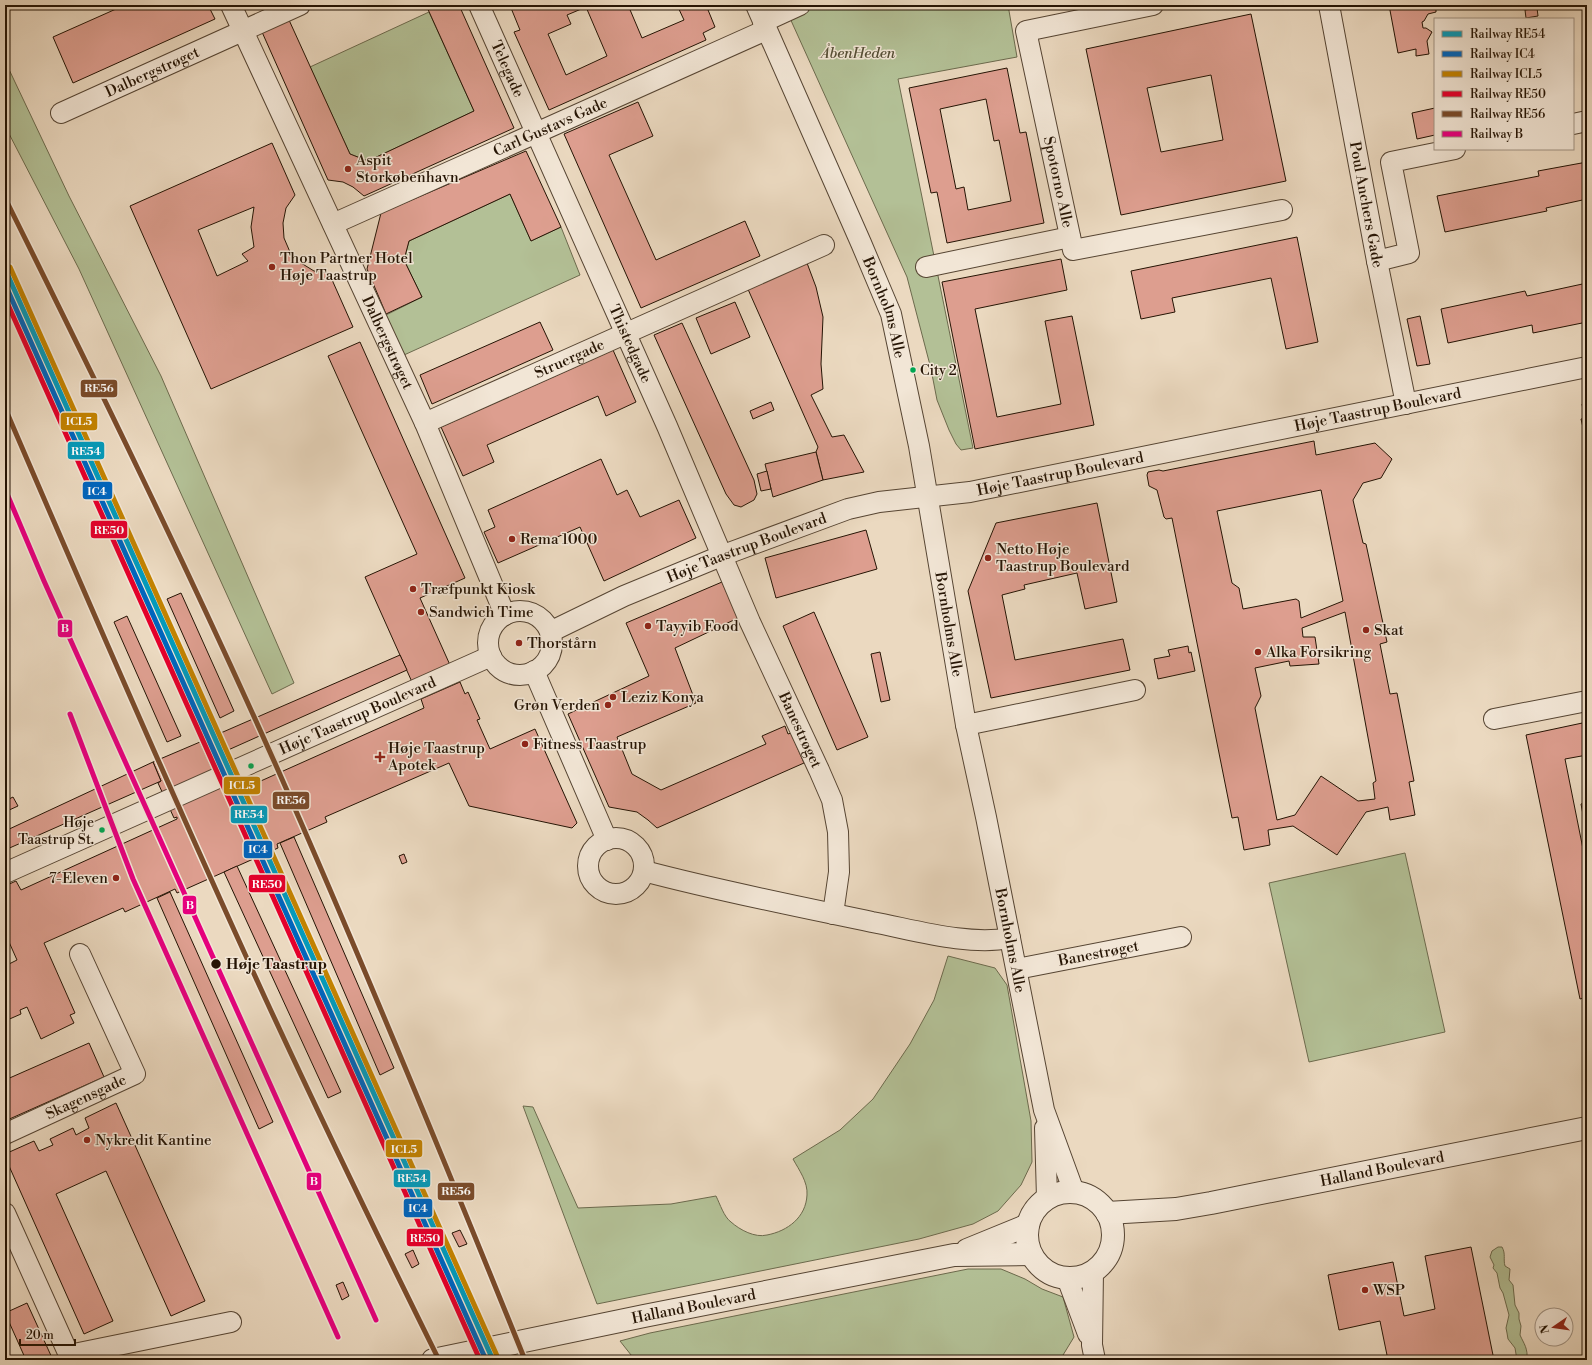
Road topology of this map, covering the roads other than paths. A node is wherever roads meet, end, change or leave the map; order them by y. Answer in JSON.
{"nodes":[{"id":1,"x":231,"y":5,"type":"edge"},
{"id":2,"x":300,"y":5,"type":"edge"},
{"id":3,"x":479,"y":5,"type":"edge"},
{"id":4,"x":800,"y":5,"type":"edge"},
{"id":5,"x":1153,"y":5,"type":"edge"},
{"id":6,"x":1329,"y":5,"type":"edge"},
{"id":7,"x":762,"y":19,"type":"edge"},
{"id":8,"x":243,"y":31,"type":"junction"},
{"id":9,"x":62,"y":113,"type":"dead end"},
{"id":10,"x":1587,"y":121,"type":"edge"},
{"id":11,"x":1574,"y":124,"type":"edge"},
{"id":12,"x":536,"y":133,"type":"junction"},
{"id":13,"x":1450,"y":150,"type":"edge"},
{"id":14,"x":1282,"y":210,"type":"dead end"},
{"id":15,"x":333,"y":224,"type":"junction"},
{"id":16,"x":1070,"y":237,"type":"junction"},
{"id":17,"x":824,"y":245,"type":"dead end"},
{"id":18,"x":1377,"y":261,"type":"junction"},
{"id":19,"x":926,"y":267,"type":"dead end"},
{"id":20,"x":625,"y":333,"type":"junction"},
{"id":21,"x":1587,"y":367,"type":"edge"},
{"id":22,"x":1406,"y":404,"type":"junction"},
{"id":23,"x":425,"y":423,"type":"junction"},
{"id":24,"x":928,"y":497,"type":"junction"},
{"id":25,"x":721,"y":556,"type":"junction"},
{"id":26,"x":505,"y":615,"type":"junction"},
{"id":27,"x":550,"y":632,"type":"junction"},
{"id":28,"x":491,"y":656,"type":"junction"},
{"id":29,"x":534,"y":671,"type":"junction"},
{"id":30,"x":1135,"y":690,"type":"dead end"},
{"id":31,"x":1587,"y":701,"type":"edge"},
{"id":32,"x":1494,"y":719,"type":"dead end"},
{"id":33,"x":966,"y":725,"type":"junction"},
{"id":34,"x":607,"y":840,"type":"junction"},
{"id":35,"x":644,"y":871,"type":"junction"},
{"id":36,"x":5,"y":873,"type":"edge"},
{"id":37,"x":833,"y":914,"type":"junction"},
{"id":38,"x":1181,"y":937,"type":"dead end"},
{"id":39,"x":1010,"y":938,"type":"junction"},
{"id":40,"x":80,"y":954,"type":"dead end"},
{"id":41,"x":1017,"y":969,"type":"junction"},
{"id":42,"x":1044,"y":1110,"type":"junction"},
{"id":43,"x":1587,"y":1128,"type":"edge"},
{"id":44,"x":5,"y":1134,"type":"edge"},
{"id":45,"x":1074,"y":1192,"type":"junction"},
{"id":46,"x":1047,"y":1198,"type":"junction"},
{"id":47,"x":1176,"y":1209,"type":"junction"},
{"id":48,"x":5,"y":1213,"type":"edge"},
{"id":49,"x":1107,"y":1213,"type":"junction"},
{"id":50,"x":1028,"y":1225,"type":"junction"},
{"id":51,"x":1113,"y":1234,"type":"junction"},
{"id":52,"x":1031,"y":1254,"type":"junction"},
{"id":53,"x":954,"y":1255,"type":"junction"},
{"id":54,"x":1093,"y":1271,"type":"junction"},
{"id":55,"x":1067,"y":1278,"type":"junction"},
{"id":56,"x":231,"y":1322,"type":"dead end"},
{"id":57,"x":1093,"y":1352,"type":"edge"},
{"id":58,"x":433,"y":1360,"type":"edge"}],
"edges":[{"from":1,"to":8,"type":"street","name":"Dalbergstrøget"},
{"from":2,"to":8,"type":"street"},
{"from":3,"to":12,"type":"street","name":"Telegade"},
{"from":4,"to":7,"type":"street","name":"Carl Gustavs Gade"},
{"from":5,"to":16,"type":"street","name":"Spotorno Alle"},
{"from":6,"to":18,"type":"street","name":"Poul Anchers Gade"},
{"from":7,"to":12,"type":"street","name":"Carl Gustavs Gade"},
{"from":7,"to":24,"type":"street","name":"Bornholms Alle"},
{"from":8,"to":9,"type":"street","name":"Dalbergstrøget"},
{"from":8,"to":15,"type":"street","name":"Dalbergstrøget"},
{"from":10,"to":11,"type":"street"},
{"from":12,"to":15,"type":"street","name":"Carl Gustavs Gade"},
{"from":12,"to":20,"type":"street","name":"Thistedgade"},
{"from":13,"to":18,"type":"street"},
{"from":14,"to":16,"type":"street","name":"Spotorno Alle"},
{"from":15,"to":23,"type":"street","name":"Dalbergstrøget"},
{"from":16,"to":19,"type":"street"},
{"from":17,"to":20,"type":"street","name":"Struergade"},
{"from":18,"to":22,"type":"street","name":"Poul Anchers Gade"},
{"from":20,"to":23,"type":"street","name":"Struergade"},
{"from":20,"to":25,"type":"street","name":"Thistedgade"},
{"from":21,"to":22,"type":"street","name":"Høje Taastrup Boulevard"},
{"from":22,"to":24,"type":"street","name":"Høje Taastrup Boulevard"},
{"from":23,"to":26,"type":"street","name":"Dalbergstrøget"},
{"from":24,"to":25,"type":"street","name":"Høje Taastrup Boulevard"},
{"from":24,"to":33,"type":"street","name":"Bornholms Alle"},
{"from":25,"to":27,"type":"street","name":"Høje Taastrup Boulevard"},
{"from":25,"to":37,"type":"street","name":"Banestrøget"},
{"from":26,"to":27,"type":"street"},
{"from":26,"to":28,"type":"street"},
{"from":27,"to":29,"type":"street"},
{"from":28,"to":29,"type":"street"},
{"from":28,"to":36,"type":"street","name":"Høje Taastrup Boulevard"},
{"from":29,"to":34,"type":"street"},
{"from":30,"to":33,"type":"street"},
{"from":31,"to":32,"type":"street"},
{"from":33,"to":39,"type":"street","name":"Bornholms Alle"},
{"from":34,"to":35,"type":"street"},
{"from":34,"to":35,"type":"street"},
{"from":35,"to":37,"type":"street"},
{"from":37,"to":39,"type":"street"},
{"from":38,"to":41,"type":"street","name":"Banestrøget"},
{"from":39,"to":41,"type":"street","name":"Bornholms Alle"},
{"from":40,"to":44,"type":"street","name":"Skagensgade"},
{"from":41,"to":42,"type":"street","name":"Bornholms Alle"},
{"from":42,"to":45,"type":"street","name":"Bornholms Alle"},
{"from":42,"to":46,"type":"street","name":"Bornholms Alle"},
{"from":43,"to":47,"type":"street","name":"Halland Boulevard"},
{"from":45,"to":46,"type":"street"},
{"from":45,"to":49,"type":"street"},
{"from":46,"to":50,"type":"street"},
{"from":47,"to":49,"type":"street","name":"Halland Boulevard"},
{"from":47,"to":51,"type":"street","name":"Halland Boulevard"},
{"from":48,"to":56,"type":"street"},
{"from":49,"to":51,"type":"street"},
{"from":50,"to":52,"type":"street"},
{"from":50,"to":53,"type":"street","name":"Halland Boulevard"},
{"from":51,"to":54,"type":"street"},
{"from":52,"to":53,"type":"street","name":"Halland Boulevard"},
{"from":52,"to":55,"type":"street"},
{"from":53,"to":58,"type":"street","name":"Halland Boulevard"},
{"from":54,"to":55,"type":"street"},
{"from":54,"to":57,"type":"street"},
{"from":55,"to":57,"type":"street"}]}
